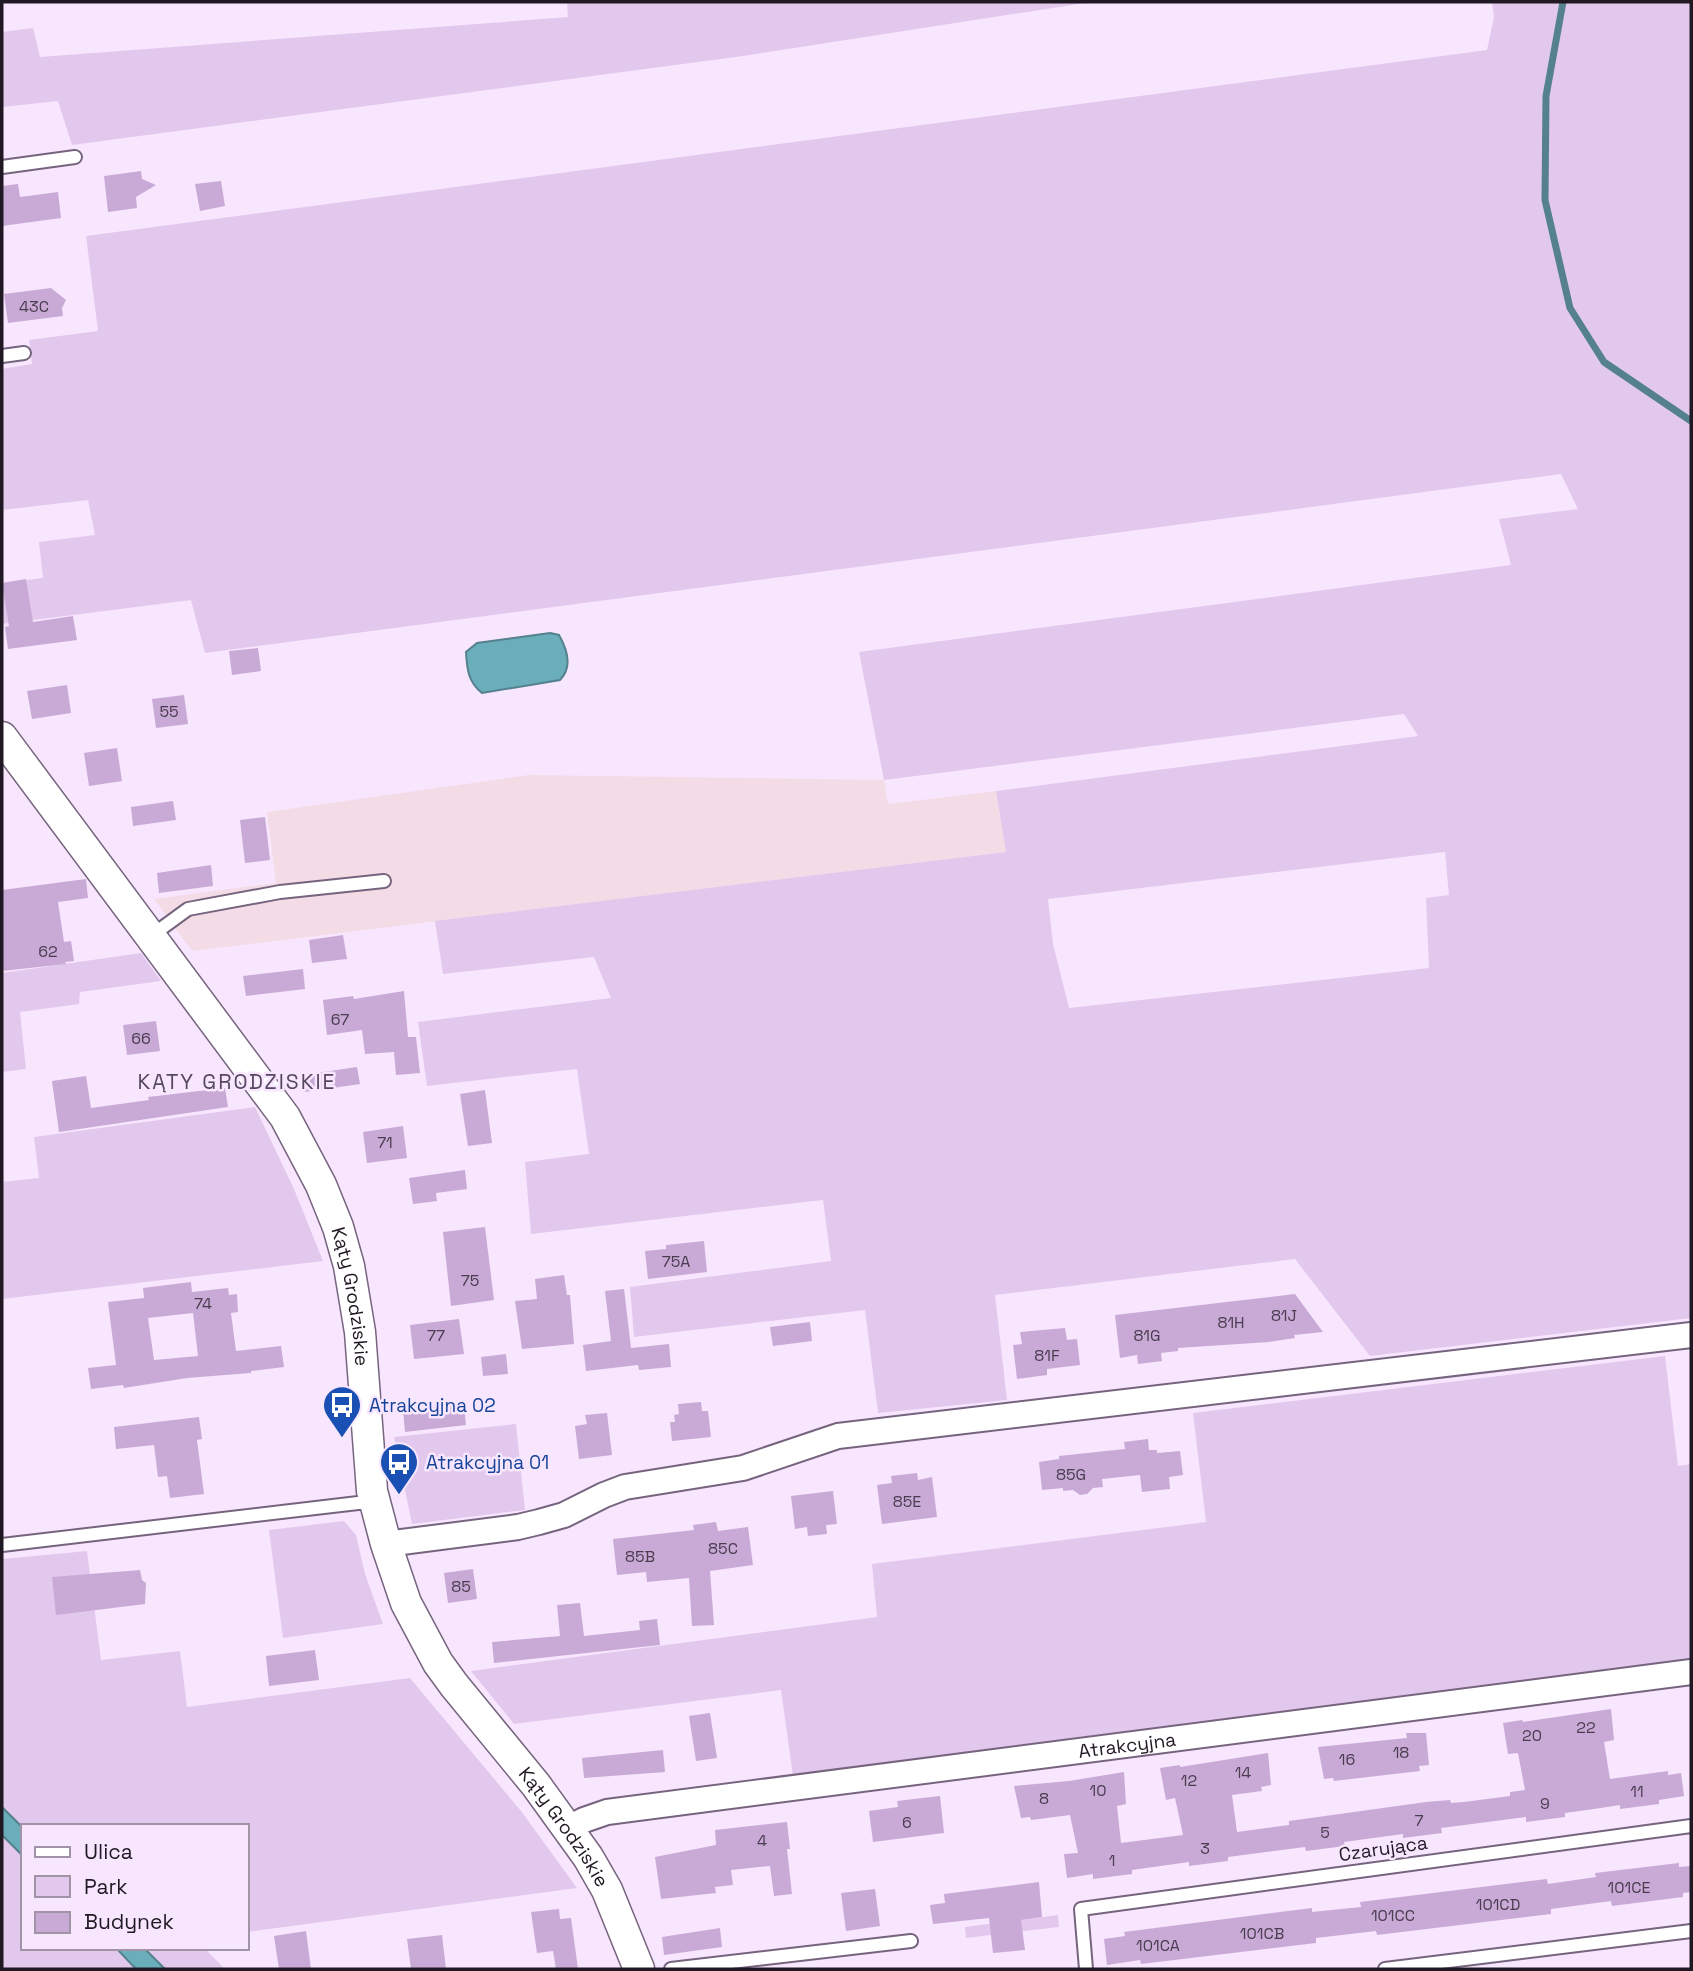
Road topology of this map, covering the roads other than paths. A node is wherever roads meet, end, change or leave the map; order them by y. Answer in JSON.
{"nodes":[{"id":1,"x":75,"y":157,"type":"dead end"},
{"id":2,"x":2,"y":167,"type":"edge"},
{"id":3,"x":24,"y":353,"type":"dead end"},
{"id":4,"x":2,"y":356,"type":"edge"},
{"id":5,"x":2,"y":737,"type":"edge"},
{"id":6,"x":384,"y":881,"type":"dead end"},
{"id":7,"x":150,"y":937,"type":"junction"},
{"id":8,"x":1691,"y":1335,"type":"edge"},
{"id":9,"x":375,"y":1503,"type":"junction"},
{"id":10,"x":2,"y":1545,"type":"edge"},
{"id":11,"x":386,"y":1545,"type":"junction"},
{"id":12,"x":1691,"y":1672,"type":"edge"},
{"id":13,"x":1691,"y":1826,"type":"edge"},
{"id":14,"x":568,"y":1829,"type":"junction"},
{"id":15,"x":1691,"y":1931,"type":"edge"},
{"id":16,"x":911,"y":1941,"type":"dead end"},
{"id":17,"x":639,"y":1969,"type":"edge"},
{"id":18,"x":671,"y":1969,"type":"edge"},
{"id":19,"x":1086,"y":1969,"type":"edge"},
{"id":20,"x":1385,"y":1969,"type":"edge"}],
"edges":[{"from":1,"to":2,"type":"lane"},
{"from":3,"to":4,"type":"lane"},
{"from":5,"to":7,"type":"street","name":"Kąty Grodziskie"},
{"from":6,"to":7,"type":"lane"},
{"from":7,"to":9,"type":"street","name":"Kąty Grodziskie"},
{"from":8,"to":11,"type":"street"},
{"from":9,"to":10,"type":"lane"},
{"from":9,"to":11,"type":"street","name":"Kąty Grodziskie"},
{"from":11,"to":14,"type":"street","name":"Kąty Grodziskie"},
{"from":12,"to":14,"type":"street","name":"Atrakcyjna"},
{"from":13,"to":19,"type":"lane","name":"Czarująca"},
{"from":14,"to":17,"type":"street","name":"Kąty Grodziskie"},
{"from":15,"to":20,"type":"lane"},
{"from":16,"to":18,"type":"lane"}]}
